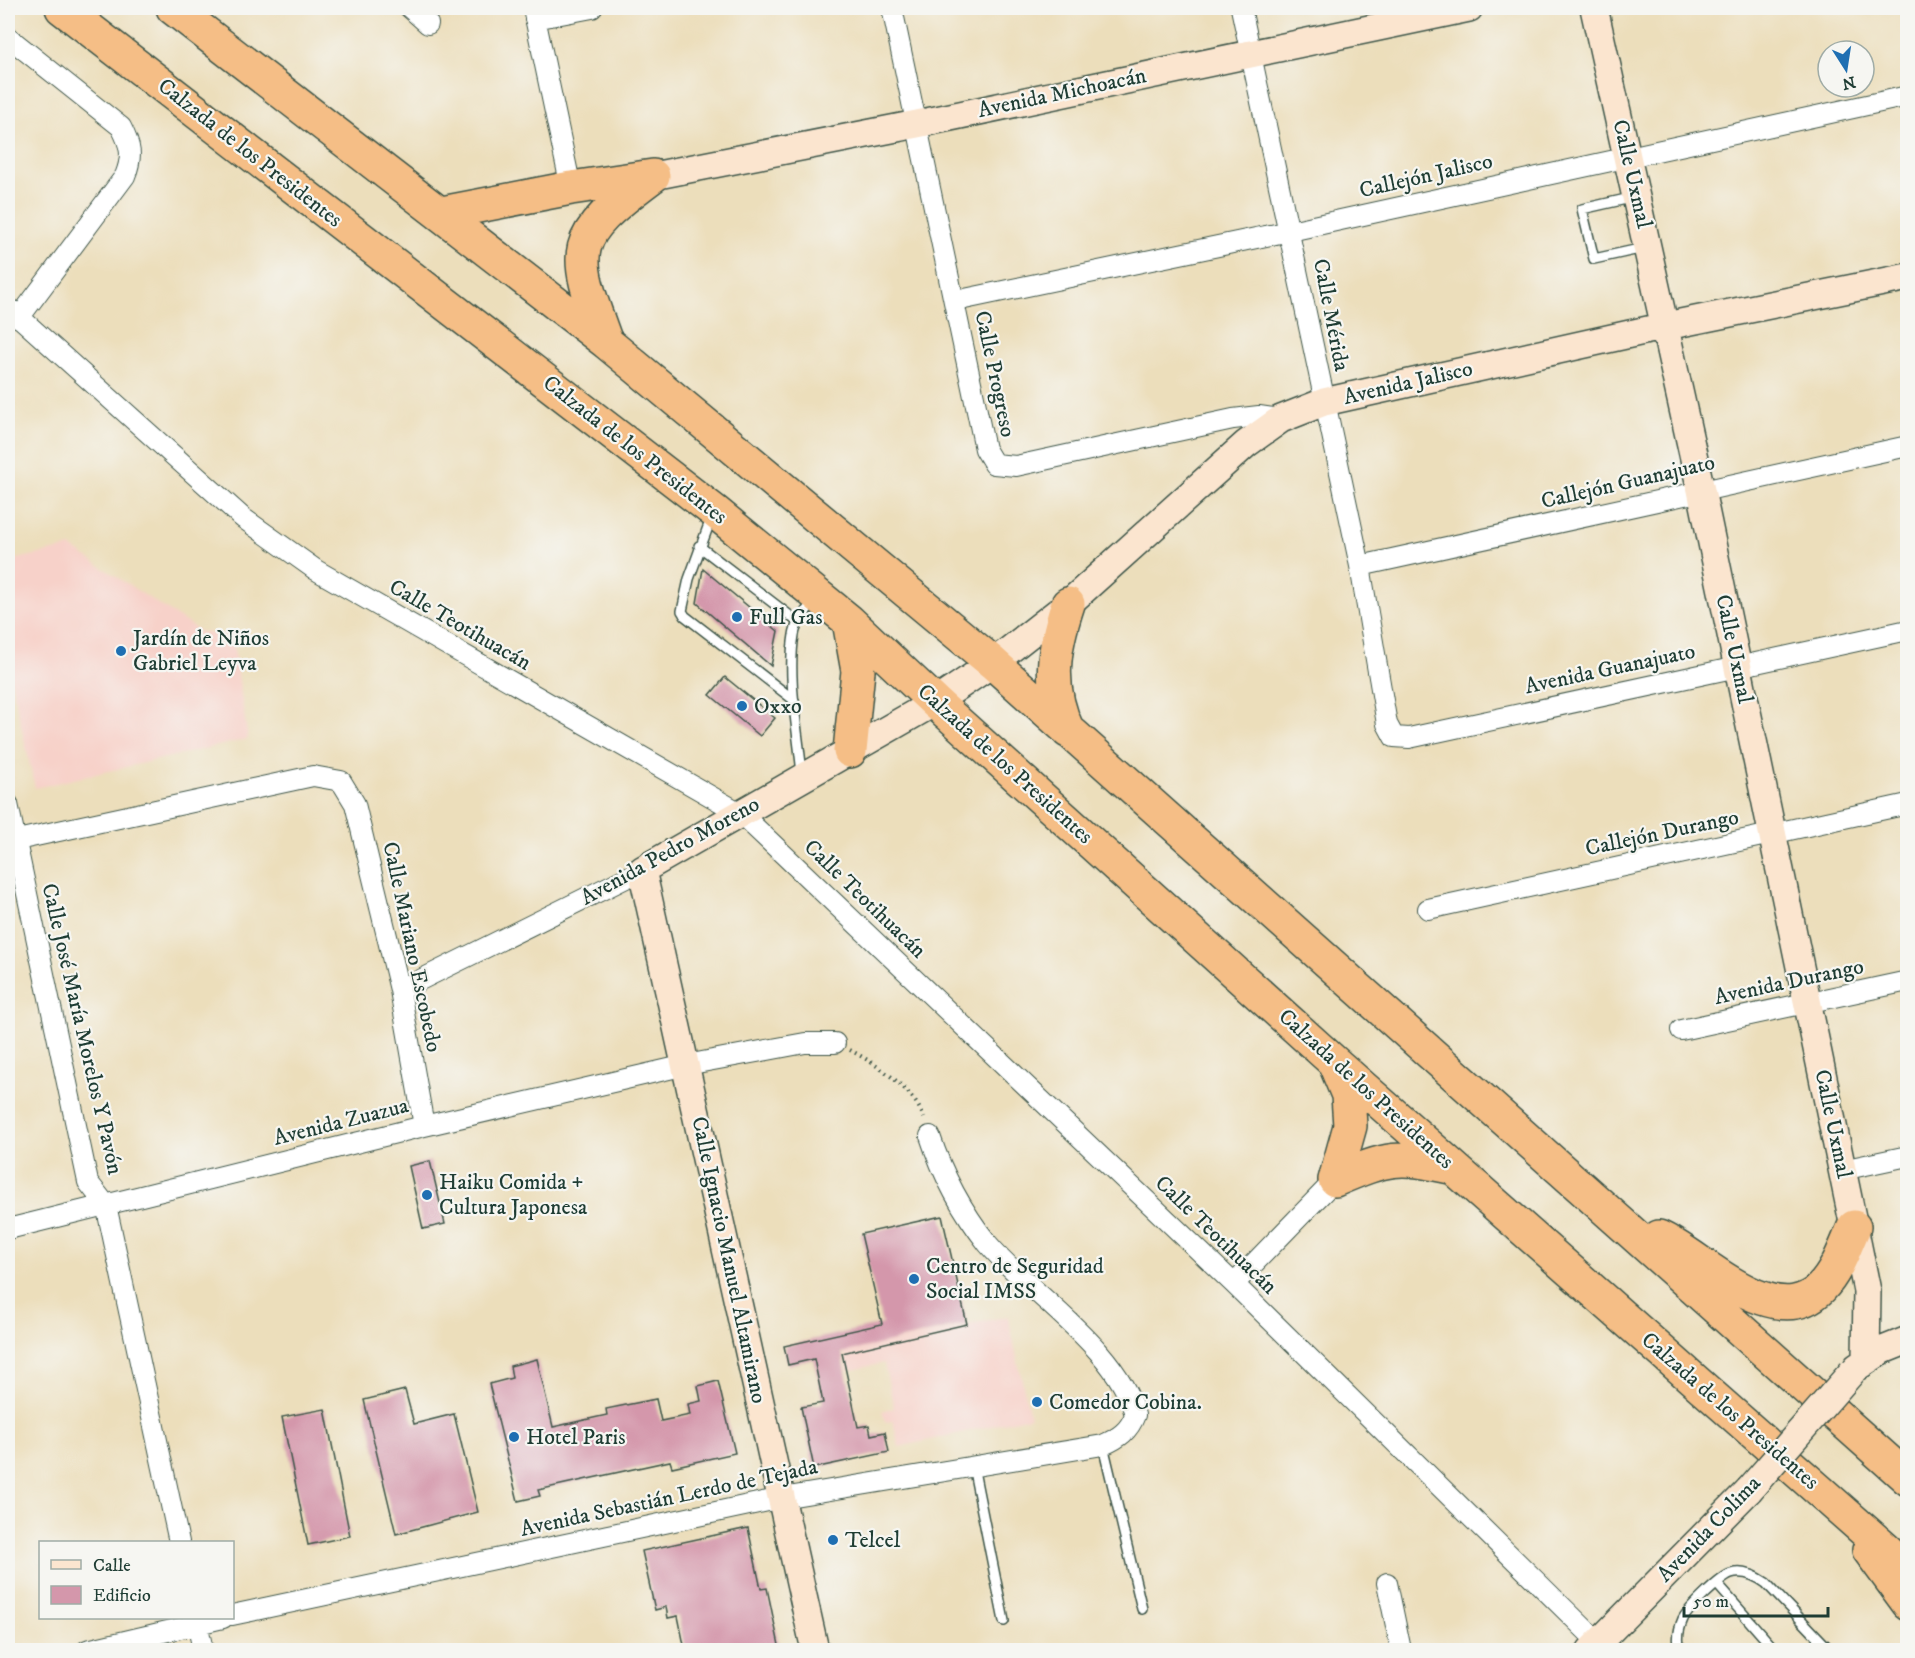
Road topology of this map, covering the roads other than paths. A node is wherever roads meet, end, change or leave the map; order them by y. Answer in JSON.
{"nodes":[{"id":1,"x":62,"y":8,"type":"edge"},
{"id":2,"x":173,"y":8,"type":"edge"},
{"id":3,"x":410,"y":8,"type":"edge"},
{"id":4,"x":592,"y":8,"type":"edge"},
{"id":5,"x":892,"y":8,"type":"edge"},
{"id":6,"x":1241,"y":8,"type":"edge"},
{"id":7,"x":1469,"y":8,"type":"edge"},
{"id":8,"x":1594,"y":8,"type":"edge"},
{"id":9,"x":534,"y":14,"type":"edge"},
{"id":10,"x":428,"y":24,"type":"dead end"},
{"id":11,"x":8,"y":37,"type":"edge"},
{"id":12,"x":1250,"y":54,"type":"junction"},
{"id":13,"x":1908,"y":96,"type":"edge"},
{"id":14,"x":917,"y":124,"type":"junction"},
{"id":15,"x":1628,"y":156,"type":"junction"},
{"id":16,"x":653,"y":176,"type":"junction"},
{"id":17,"x":572,"y":188,"type":"junction"},
{"id":18,"x":1637,"y":197,"type":"junction"},
{"id":19,"x":442,"y":213,"type":"junction"},
{"id":20,"x":1290,"y":231,"type":"junction"},
{"id":21,"x":1648,"y":247,"type":"junction"},
{"id":22,"x":1908,"y":277,"type":"edge"},
{"id":23,"x":955,"y":301,"type":"junction"},
{"id":24,"x":14,"y":312,"type":"edge"},
{"id":25,"x":1666,"y":326,"type":"junction"},
{"id":26,"x":606,"y":342,"type":"junction"},
{"id":27,"x":1324,"y":402,"type":"junction"},
{"id":28,"x":1281,"y":419,"type":"junction"},
{"id":29,"x":1908,"y":446,"type":"edge"},
{"id":30,"x":1701,"y":490,"type":"junction"},
{"id":31,"x":714,"y":511,"type":"junction"},
{"id":32,"x":699,"y":546,"type":"junction"},
{"id":33,"x":1360,"y":566,"type":"junction"},
{"id":34,"x":819,"y":595,"type":"junction"},
{"id":35,"x":1068,"y":604,"type":"junction"},
{"id":36,"x":849,"y":621,"type":"junction"},
{"id":37,"x":798,"y":622,"type":"junction"},
{"id":38,"x":1908,"y":630,"type":"edge"},
{"id":39,"x":993,"y":663,"type":"junction"},
{"id":40,"x":1737,"y":666,"type":"junction"},
{"id":41,"x":794,"y":700,"type":"junction"},
{"id":42,"x":935,"y":702,"type":"junction"},
{"id":43,"x":1068,"y":732,"type":"junction"},
{"id":44,"x":1394,"y":736,"type":"joint"},
{"id":45,"x":850,"y":751,"type":"junction"},
{"id":46,"x":802,"y":778,"type":"junction"},
{"id":47,"x":8,"y":804,"type":"edge"},
{"id":48,"x":1908,"y":804,"type":"edge"},
{"id":49,"x":740,"y":813,"type":"junction"},
{"id":50,"x":1773,"y":833,"type":"junction"},
{"id":51,"x":12,"y":841,"type":"edge"},
{"id":52,"x":642,"y":870,"type":"junction"},
{"id":53,"x":1428,"y":909,"type":"dead end"},
{"id":54,"x":1908,"y":981,"type":"edge"},
{"id":55,"x":400,"y":990,"type":"junction"},
{"id":56,"x":1808,"y":1002,"type":"junction"},
{"id":57,"x":1681,"y":1030,"type":"dead end"},
{"id":58,"x":836,"y":1043,"type":"road end"},
{"id":59,"x":1333,"y":1061,"type":"junction"},
{"id":60,"x":686,"y":1065,"type":"junction"},
{"id":61,"x":424,"y":1126,"type":"junction"},
{"id":62,"x":930,"y":1136,"type":"road end"},
{"id":63,"x":1908,"y":1156,"type":"edge"},
{"id":64,"x":1455,"y":1168,"type":"junction"},
{"id":65,"x":1842,"y":1170,"type":"junction"},
{"id":66,"x":1335,"y":1180,"type":"junction"},
{"id":67,"x":106,"y":1205,"type":"junction"},
{"id":68,"x":1619,"y":1220,"type":"junction"},
{"id":69,"x":1854,"y":1227,"type":"junction"},
{"id":70,"x":8,"y":1229,"type":"edge"},
{"id":71,"x":1234,"y":1284,"type":"junction"},
{"id":72,"x":1867,"y":1291,"type":"junction"},
{"id":73,"x":1905,"y":1341,"type":"edge"},
{"id":74,"x":1859,"y":1366,"type":"junction"},
{"id":75,"x":1110,"y":1442,"type":"junction"},
{"id":76,"x":973,"y":1464,"type":"junction"},
{"id":77,"x":1908,"y":1479,"type":"edge"},
{"id":78,"x":782,"y":1498,"type":"junction"},
{"id":79,"x":1841,"y":1509,"type":"junction"},
{"id":80,"x":179,"y":1541,"type":"edge"},
{"id":81,"x":1908,"y":1569,"type":"edge"},
{"id":82,"x":1387,"y":1583,"type":"dead end"},
{"id":83,"x":1717,"y":1584,"type":"junction"},
{"id":84,"x":1908,"y":1603,"type":"edge"},
{"id":85,"x":1142,"y":1609,"type":"dead end"},
{"id":86,"x":234,"y":1616,"type":"edge"},
{"id":87,"x":196,"y":1620,"type":"edge"},
{"id":88,"x":1004,"y":1621,"type":"dead end"},
{"id":89,"x":1820,"y":1640,"type":"junction"},
{"id":90,"x":1599,"y":1648,"type":"edge"},
{"id":91,"x":87,"y":1650,"type":"edge"},
{"id":92,"x":203,"y":1650,"type":"edge"},
{"id":93,"x":815,"y":1650,"type":"edge"},
{"id":94,"x":1401,"y":1650,"type":"edge"},
{"id":95,"x":1680,"y":1650,"type":"edge"},
{"id":96,"x":1775,"y":1650,"type":"edge"},
{"id":97,"x":1809,"y":1650,"type":"edge"},
{"id":98,"x":1830,"y":1650,"type":"edge"}],
"edges":[{"from":1,"to":31,"type":"highway","name":"Calzada de los Presidentes"},
{"from":2,"to":19,"type":"highway"},
{"from":3,"to":10,"type":"street"},
{"from":4,"to":9,"type":"street"},
{"from":5,"to":14,"type":"street","name":"Calle Progreso"},
{"from":6,"to":12,"type":"street","name":"Calle Mérida"},
{"from":7,"to":12,"type":"street","name":"Avenida Michoacán"},
{"from":8,"to":15,"type":"street","name":"Calle Uxmal"},
{"from":9,"to":17,"type":"street"},
{"from":11,"to":24,"type":"street"},
{"from":12,"to":14,"type":"street","name":"Avenida Michoacán"},
{"from":12,"to":20,"type":"street","name":"Calle Mérida"},
{"from":13,"to":15,"type":"street","name":"Callejón Jalisco"},
{"from":14,"to":16,"type":"street","name":"Avenida Michoacán"},
{"from":14,"to":23,"type":"street","name":"Calle Progreso"},
{"from":15,"to":18,"type":"street","name":"Calle Uxmal"},
{"from":15,"to":20,"type":"street","name":"Callejón Jalisco"},
{"from":16,"to":17,"type":"highway"},
{"from":16,"to":26,"type":"highway"},
{"from":17,"to":19,"type":"highway"},
{"from":18,"to":21,"type":"street","name":"Calle Uxmal"},
{"from":18,"to":21,"type":"lane"},
{"from":19,"to":26,"type":"highway"},
{"from":20,"to":23,"type":"street","name":"Callejón Jalisco"},
{"from":20,"to":27,"type":"street","name":"Calle Mérida"},
{"from":21,"to":25,"type":"street","name":"Calle Uxmal"},
{"from":22,"to":25,"type":"street","name":"Avenida Jalisco"},
{"from":23,"to":28,"type":"street","name":"Calle Progreso"},
{"from":24,"to":49,"type":"street","name":"Calle Teotihuacán"},
{"from":25,"to":27,"type":"street","name":"Avenida Jalisco"},
{"from":25,"to":30,"type":"street","name":"Calle Uxmal"},
{"from":26,"to":39,"type":"highway"},
{"from":27,"to":28,"type":"street","name":"Avenida Jalisco"},
{"from":27,"to":33,"type":"street","name":"Calle Mérida"},
{"from":28,"to":35,"type":"street","name":"Avenida Jalisco"},
{"from":29,"to":30,"type":"street","name":"Callejón Guanajuato"},
{"from":30,"to":33,"type":"street","name":"Callejón Guanajuato"},
{"from":30,"to":40,"type":"street","name":"Calle Uxmal"},
{"from":31,"to":32,"type":"lane"},
{"from":31,"to":34,"type":"highway","name":"Calzada de los Presidentes"},
{"from":32,"to":37,"type":"lane"},
{"from":32,"to":41,"type":"lane"},
{"from":33,"to":44,"type":"street","name":"Calle Mérida"},
{"from":34,"to":36,"type":"highway","name":"Calzada de los Presidentes"},
{"from":34,"to":37,"type":"lane"},
{"from":35,"to":39,"type":"street","name":"Avenida Jalisco"},
{"from":35,"to":43,"type":"highway"},
{"from":36,"to":42,"type":"highway","name":"Calzada de los Presidentes"},
{"from":36,"to":45,"type":"highway"},
{"from":37,"to":41,"type":"lane"},
{"from":38,"to":40,"type":"street","name":"Avenida Guanajuato"},
{"from":39,"to":42,"type":"street","name":"Avenida Jalisco"},
{"from":39,"to":43,"type":"highway"},
{"from":40,"to":44,"type":"street","name":"Avenida Guanajuato"},
{"from":40,"to":50,"type":"street","name":"Calle Uxmal"},
{"from":41,"to":46,"type":"lane"},
{"from":42,"to":45,"type":"street","name":"Avenida Pedro Moreno"},
{"from":42,"to":59,"type":"highway","name":"Calzada de los Presidentes"},
{"from":43,"to":68,"type":"highway"},
{"from":45,"to":46,"type":"street","name":"Avenida Pedro Moreno"},
{"from":46,"to":49,"type":"street","name":"Avenida Pedro Moreno"},
{"from":47,"to":51,"type":"street","name":"Calle José María Morelos Y Pavón"},
{"from":48,"to":50,"type":"street","name":"Callejón Durango"},
{"from":49,"to":52,"type":"street","name":"Avenida Pedro Moreno"},
{"from":49,"to":71,"type":"street","name":"Calle Teotihuacán"},
{"from":50,"to":53,"type":"street","name":"Callejón Durango"},
{"from":50,"to":56,"type":"street","name":"Calle Uxmal"},
{"from":51,"to":55,"type":"street","name":"Calle Mariano Escobedo"},
{"from":51,"to":67,"type":"street","name":"Calle José María Morelos Y Pavón"},
{"from":52,"to":55,"type":"street","name":"Avenida Pedro Moreno"},
{"from":52,"to":60,"type":"street","name":"Calle Ignacio Manuel Altamirano"},
{"from":54,"to":56,"type":"street","name":"Avenida Durango"},
{"from":55,"to":61,"type":"street","name":"Calle Mariano Escobedo"},
{"from":56,"to":57,"type":"street","name":"Avenida Durango"},
{"from":56,"to":65,"type":"street","name":"Calle Uxmal"},
{"from":58,"to":60,"type":"street","name":"Avenida Zuazua"},
{"from":59,"to":64,"type":"highway","name":"Calzada de los Presidentes"},
{"from":59,"to":66,"type":"highway"},
{"from":60,"to":61,"type":"street","name":"Avenida Zuazua"},
{"from":60,"to":78,"type":"street","name":"Calle Ignacio Manuel Altamirano"},
{"from":61,"to":67,"type":"street","name":"Avenida Zuazua"},
{"from":62,"to":75,"type":"street"},
{"from":63,"to":65,"type":"street"},
{"from":64,"to":66,"type":"highway"},
{"from":64,"to":79,"type":"highway","name":"Calzada de los Presidentes"},
{"from":65,"to":69,"type":"street","name":"Calle Uxmal"},
{"from":66,"to":71,"type":"street"},
{"from":67,"to":70,"type":"street","name":"Avenida Zuazua"},
{"from":67,"to":80,"type":"street","name":"Calle José María Morelos Y Pavón"},
{"from":68,"to":69,"type":"highway"},
{"from":68,"to":77,"type":"highway"},
{"from":69,"to":72,"type":"street","name":"Calle Uxmal"},
{"from":71,"to":90,"type":"street","name":"Calle Teotihuacán"},
{"from":72,"to":73,"type":"street","name":"Calle Uxmal"},
{"from":72,"to":74,"type":"street","name":"Calle Uxmal"},
{"from":73,"to":74,"type":"street","name":"Avenida Colima"},
{"from":74,"to":90,"type":"street","name":"Avenida Colima","bridge":true},
{"from":75,"to":76,"type":"street","name":"Avenida Sebastián Lerdo de Tejada"},
{"from":75,"to":85,"type":"lane"},
{"from":76,"to":78,"type":"street","name":"Avenida Sebastián Lerdo de Tejada"},
{"from":76,"to":88,"type":"lane"},
{"from":78,"to":86,"type":"street","name":"Avenida Sebastián Lerdo de Tejada"},
{"from":78,"to":93,"type":"street","name":"Calle Ignacio Manuel Altamirano"},
{"from":79,"to":81,"type":"highway","name":"Calzada de los Presidentes"},
{"from":79,"to":84,"type":"highway"},
{"from":82,"to":94,"type":"street"},
{"from":83,"to":89,"type":"lane"},
{"from":83,"to":95,"type":"lane"},
{"from":83,"to":96,"type":"lane"},
{"from":87,"to":91,"type":"street"},
{"from":87,"to":92,"type":"street"},
{"from":89,"to":97,"type":"lane"},
{"from":89,"to":98,"type":"lane"}]}
